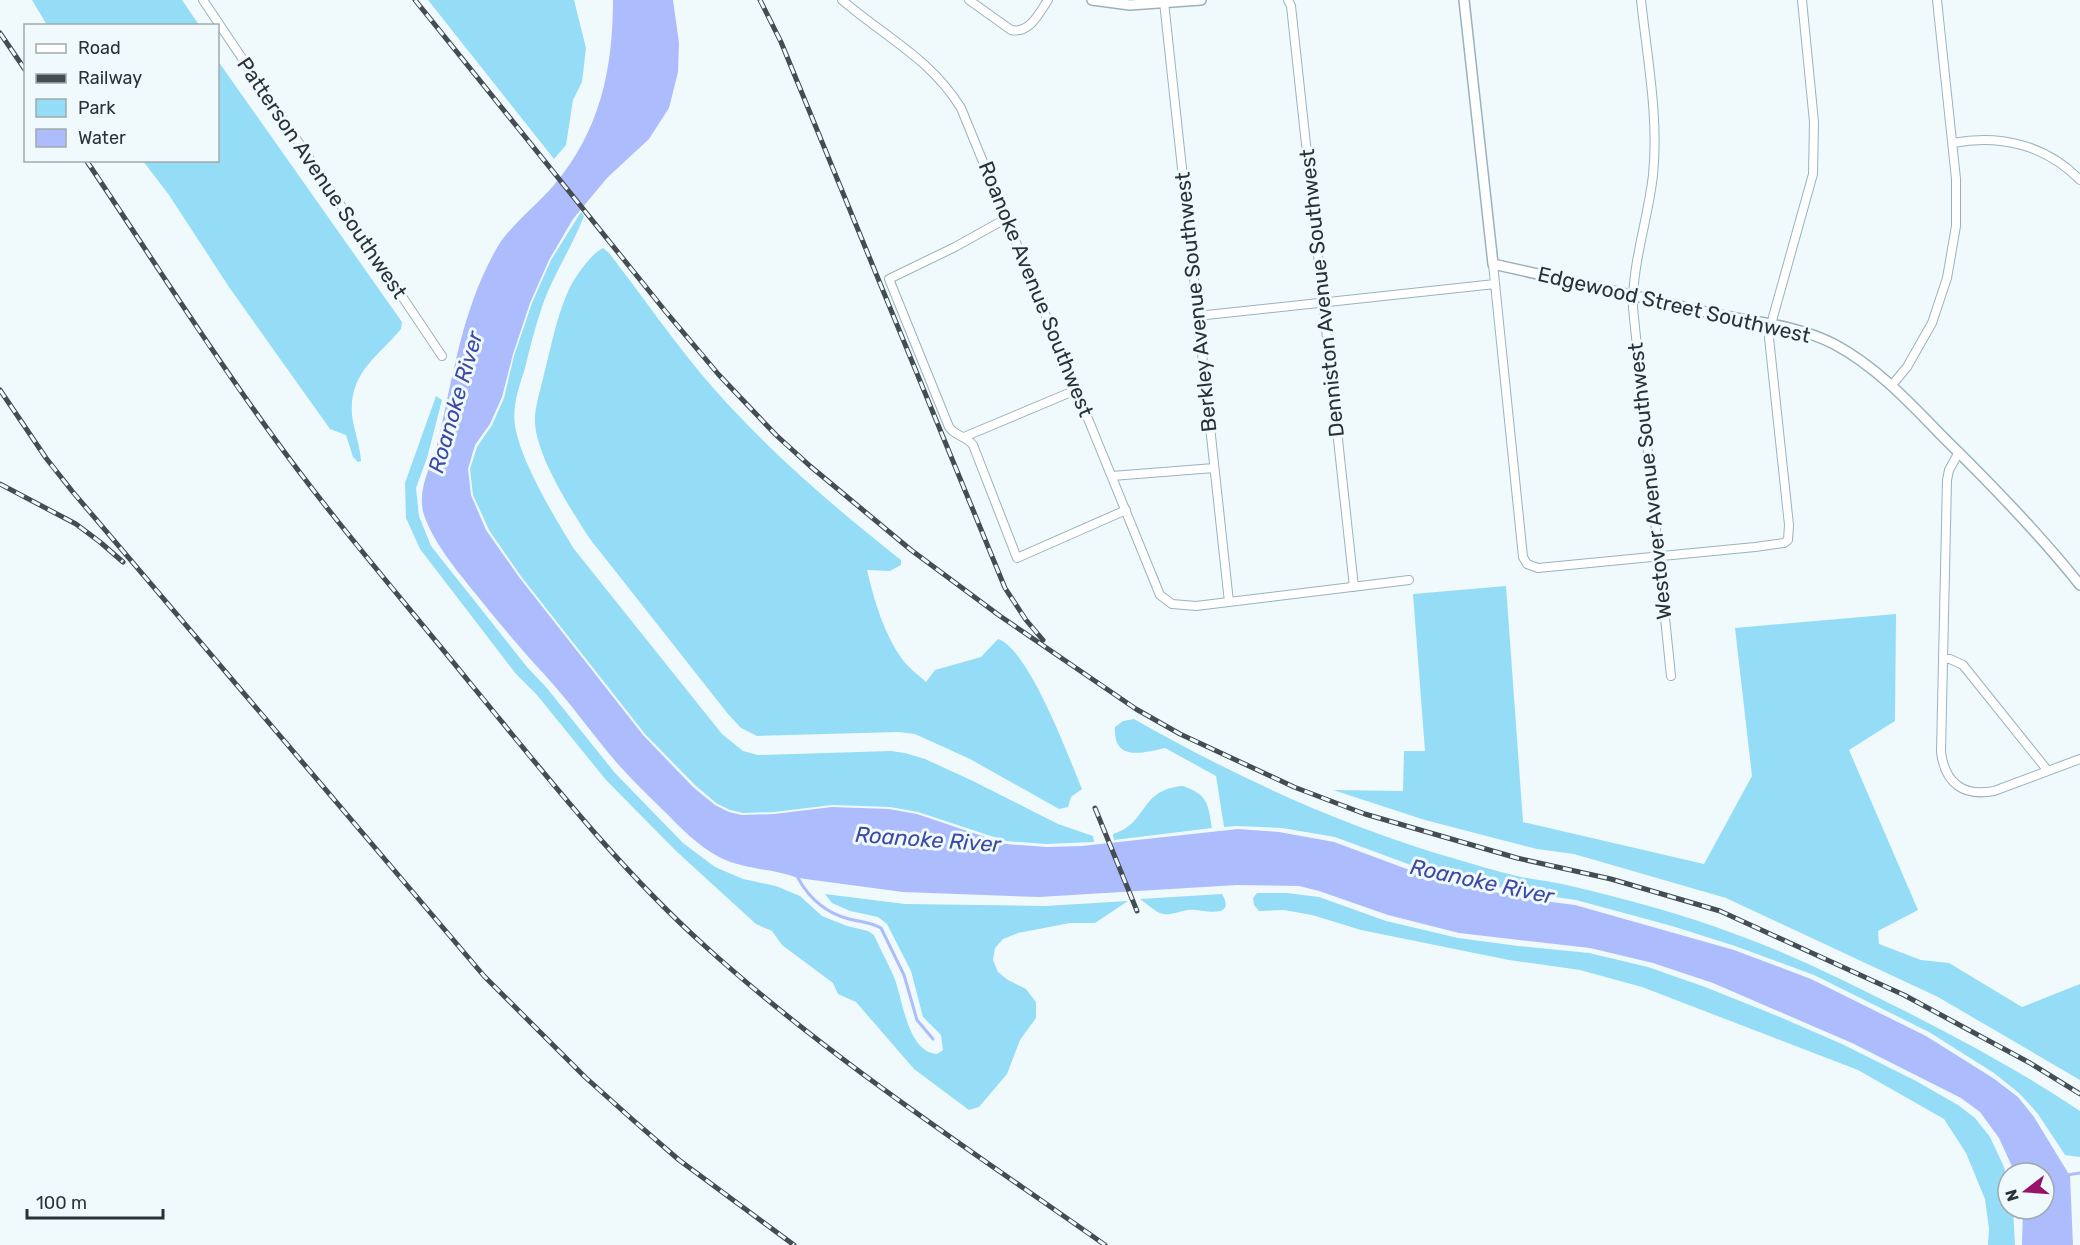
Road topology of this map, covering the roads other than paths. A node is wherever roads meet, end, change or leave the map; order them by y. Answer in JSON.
{"nodes":[{"id":1,"x":203,"y":0,"type":"edge"},
{"id":2,"x":842,"y":0,"type":"edge"},
{"id":3,"x":969,"y":0,"type":"edge"},
{"id":4,"x":1048,"y":0,"type":"edge"},
{"id":5,"x":1092,"y":0,"type":"edge"},
{"id":6,"x":1201,"y":0,"type":"edge"},
{"id":7,"x":1288,"y":0,"type":"edge"},
{"id":8,"x":1464,"y":0,"type":"edge"},
{"id":9,"x":1641,"y":0,"type":"edge"},
{"id":10,"x":1802,"y":0,"type":"edge"},
{"id":11,"x":1937,"y":0,"type":"edge"},
{"id":12,"x":1108,"y":2,"type":"edge"},
{"id":13,"x":1164,"y":2,"type":"junction"},
{"id":14,"x":1953,"y":143,"type":"junction"},
{"id":15,"x":2080,"y":180,"type":"edge"},
{"id":16,"x":1007,"y":218,"type":"junction"},
{"id":17,"x":1492,"y":264,"type":"junction"},
{"id":18,"x":1495,"y":284,"type":"junction"},
{"id":19,"x":1633,"y":296,"type":"junction"},
{"id":20,"x":1323,"y":302,"type":"junction"},
{"id":21,"x":1197,"y":316,"type":"junction"},
{"id":22,"x":1771,"y":324,"type":"junction"},
{"id":23,"x":441,"y":356,"type":"dead end"},
{"id":24,"x":1892,"y":385,"type":"junction"},
{"id":25,"x":1076,"y":390,"type":"junction"},
{"id":26,"x":964,"y":437,"type":"junction"},
{"id":27,"x":1959,"y":452,"type":"junction"},
{"id":28,"x":1214,"y":468,"type":"junction"},
{"id":29,"x":1112,"y":476,"type":"junction"},
{"id":30,"x":1125,"y":510,"type":"junction"},
{"id":31,"x":1658,"y":555,"type":"junction"},
{"id":32,"x":1409,"y":580,"type":"dead end"},
{"id":33,"x":2080,"y":585,"type":"edge"},
{"id":34,"x":1354,"y":588,"type":"junction"},
{"id":35,"x":1228,"y":602,"type":"junction"},
{"id":36,"x":1943,"y":658,"type":"junction"},
{"id":37,"x":1671,"y":676,"type":"dead end"},
{"id":38,"x":2080,"y":759,"type":"edge"},
{"id":39,"x":2048,"y":771,"type":"junction"}],
"edges":[{"from":1,"to":23,"type":"street","name":"Patterson Avenue Southwest"},
{"from":2,"to":16,"type":"street","name":"Roanoke Avenue Southwest"},
{"from":3,"to":4,"type":"street"},
{"from":5,"to":12,"type":"street"},
{"from":6,"to":13,"type":"street"},
{"from":7,"to":20,"type":"street","name":"Denniston Avenue Southwest"},
{"from":8,"to":17,"type":"street"},
{"from":9,"to":19,"type":"street","name":"Westover Avenue Southwest"},
{"from":10,"to":22,"type":"street"},
{"from":11,"to":14,"type":"street"},
{"from":12,"to":13,"type":"street"},
{"from":13,"to":21,"type":"street","name":"Berkley Avenue Southwest"},
{"from":14,"to":15,"type":"street"},
{"from":14,"to":24,"type":"street"},
{"from":16,"to":25,"type":"street","name":"Roanoke Avenue Southwest"},
{"from":16,"to":26,"type":"street"},
{"from":17,"to":18,"type":"street"},
{"from":17,"to":19,"type":"street","name":"Edgewood Street Southwest"},
{"from":18,"to":20,"type":"street"},
{"from":18,"to":31,"type":"street"},
{"from":19,"to":22,"type":"street","name":"Edgewood Street Southwest"},
{"from":19,"to":31,"type":"street","name":"Westover Avenue Southwest"},
{"from":20,"to":21,"type":"street"},
{"from":20,"to":34,"type":"street","name":"Denniston Avenue Southwest"},
{"from":21,"to":28,"type":"street","name":"Berkley Avenue Southwest"},
{"from":22,"to":24,"type":"street","name":"Edgewood Street Southwest"},
{"from":22,"to":31,"type":"street"},
{"from":24,"to":27,"type":"street","name":"Edgewood Street Southwest"},
{"from":25,"to":26,"type":"street"},
{"from":25,"to":29,"type":"street","name":"Roanoke Avenue Southwest"},
{"from":26,"to":30,"type":"street"},
{"from":27,"to":33,"type":"street","name":"Edgewood Street Southwest"},
{"from":27,"to":36,"type":"street"},
{"from":28,"to":29,"type":"street"},
{"from":28,"to":35,"type":"street","name":"Berkley Avenue Southwest"},
{"from":29,"to":30,"type":"street","name":"Roanoke Avenue Southwest"},
{"from":30,"to":35,"type":"street","name":"Roanoke Avenue Southwest"},
{"from":31,"to":37,"type":"street","name":"Westover Avenue Southwest"},
{"from":32,"to":34,"type":"street","name":"Roanoke Avenue Southwest"},
{"from":34,"to":35,"type":"street","name":"Roanoke Avenue Southwest"},
{"from":36,"to":39,"type":"street"},
{"from":36,"to":39,"type":"street"},
{"from":38,"to":39,"type":"street"}]}
